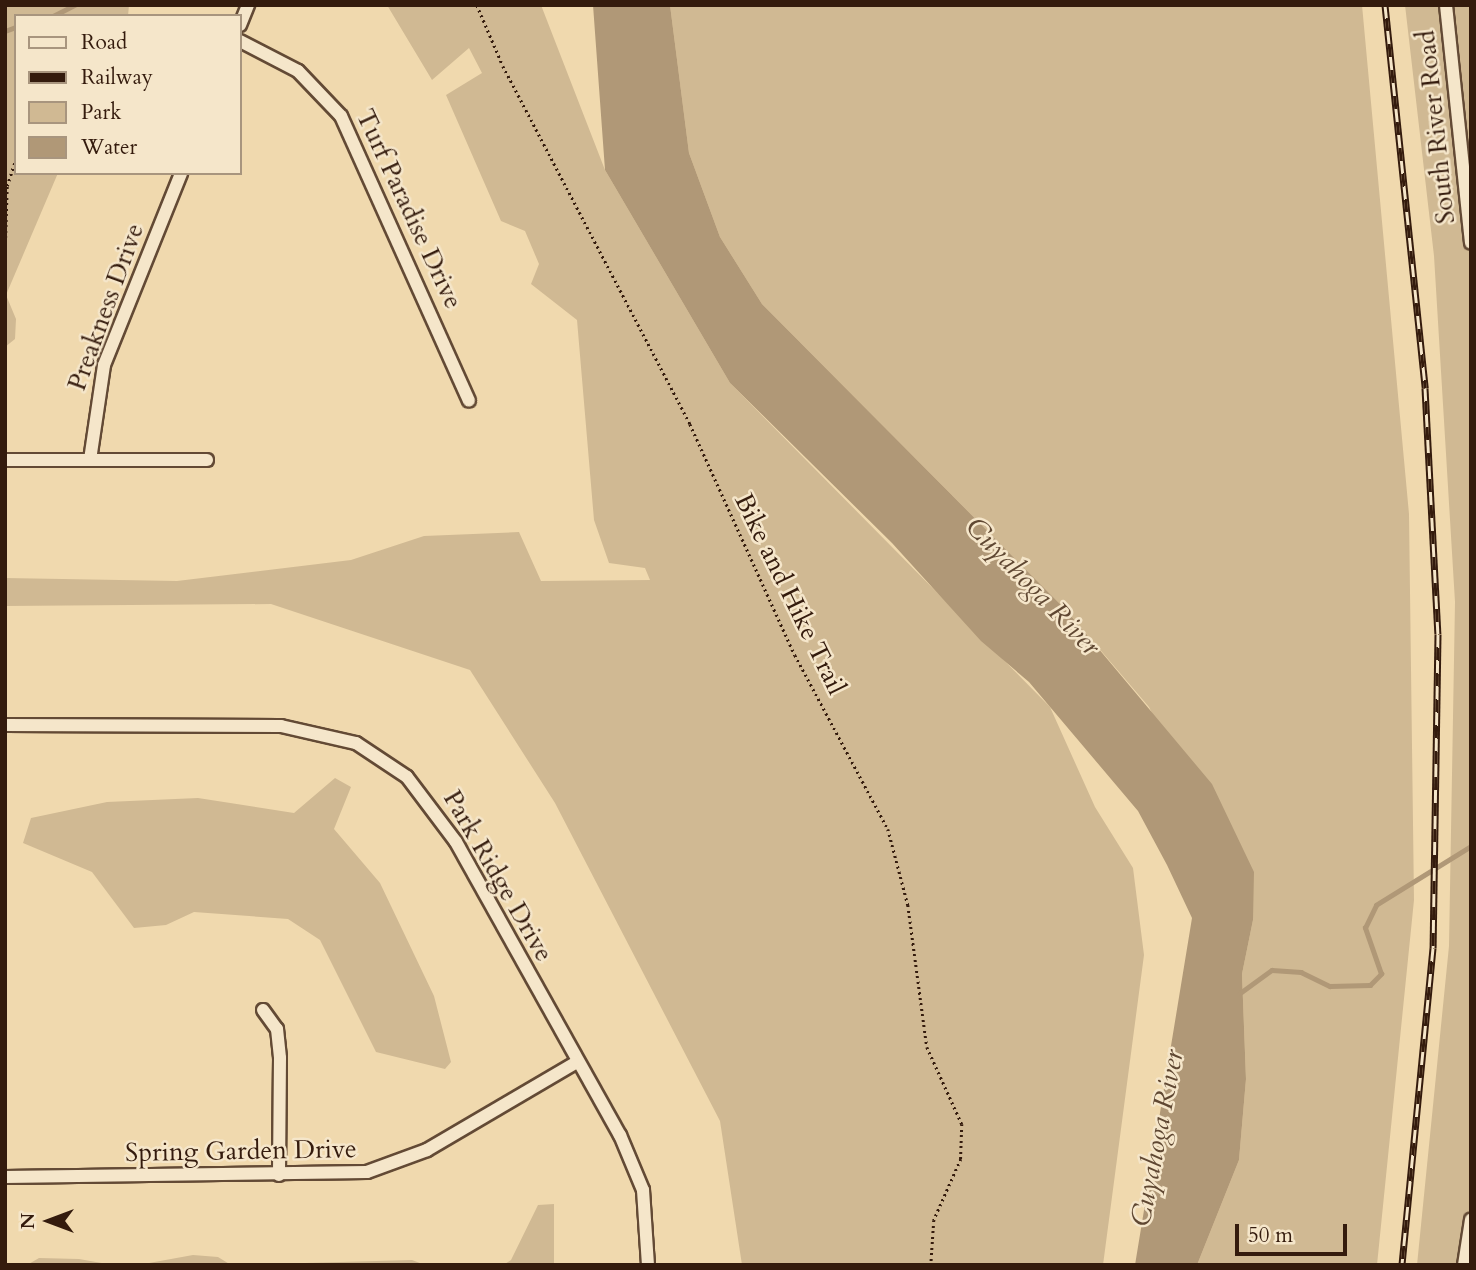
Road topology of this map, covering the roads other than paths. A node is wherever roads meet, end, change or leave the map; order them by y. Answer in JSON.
{"nodes":[{"id":1,"x":1446,"y":5,"type":"edge"},
{"id":2,"x":242,"y":42,"type":"edge"},
{"id":3,"x":180,"y":175,"type":"edge"},
{"id":4,"x":1471,"y":243,"type":"edge"},
{"id":5,"x":469,"y":401,"type":"dead end"},
{"id":6,"x":5,"y":460,"type":"edge"},
{"id":7,"x":90,"y":460,"type":"junction"},
{"id":8,"x":207,"y":460,"type":"dead end"},
{"id":9,"x":5,"y":725,"type":"edge"},
{"id":10,"x":263,"y":1010,"type":"dead end"},
{"id":11,"x":577,"y":1062,"type":"junction"},
{"id":12,"x":279,"y":1175,"type":"junction"},
{"id":13,"x":5,"y":1177,"type":"edge"},
{"id":14,"x":1471,"y":1220,"type":"edge"},
{"id":15,"x":648,"y":1265,"type":"edge"},
{"id":16,"x":1464,"y":1265,"type":"edge"}],
"edges":[{"from":1,"to":4,"type":"street","name":"South River Road"},
{"from":2,"to":5,"type":"street","name":"Turf Paradise Drive"},
{"from":3,"to":7,"type":"street","name":"Preakness Drive"},
{"from":6,"to":7,"type":"street"},
{"from":7,"to":8,"type":"street"},
{"from":9,"to":11,"type":"street","name":"Park Ridge Drive"},
{"from":10,"to":12,"type":"street"},
{"from":11,"to":12,"type":"street","name":"Spring Garden Drive"},
{"from":11,"to":15,"type":"street","name":"Park Ridge Drive"},
{"from":12,"to":13,"type":"street","name":"Spring Garden Drive"},
{"from":14,"to":16,"type":"street"}]}
